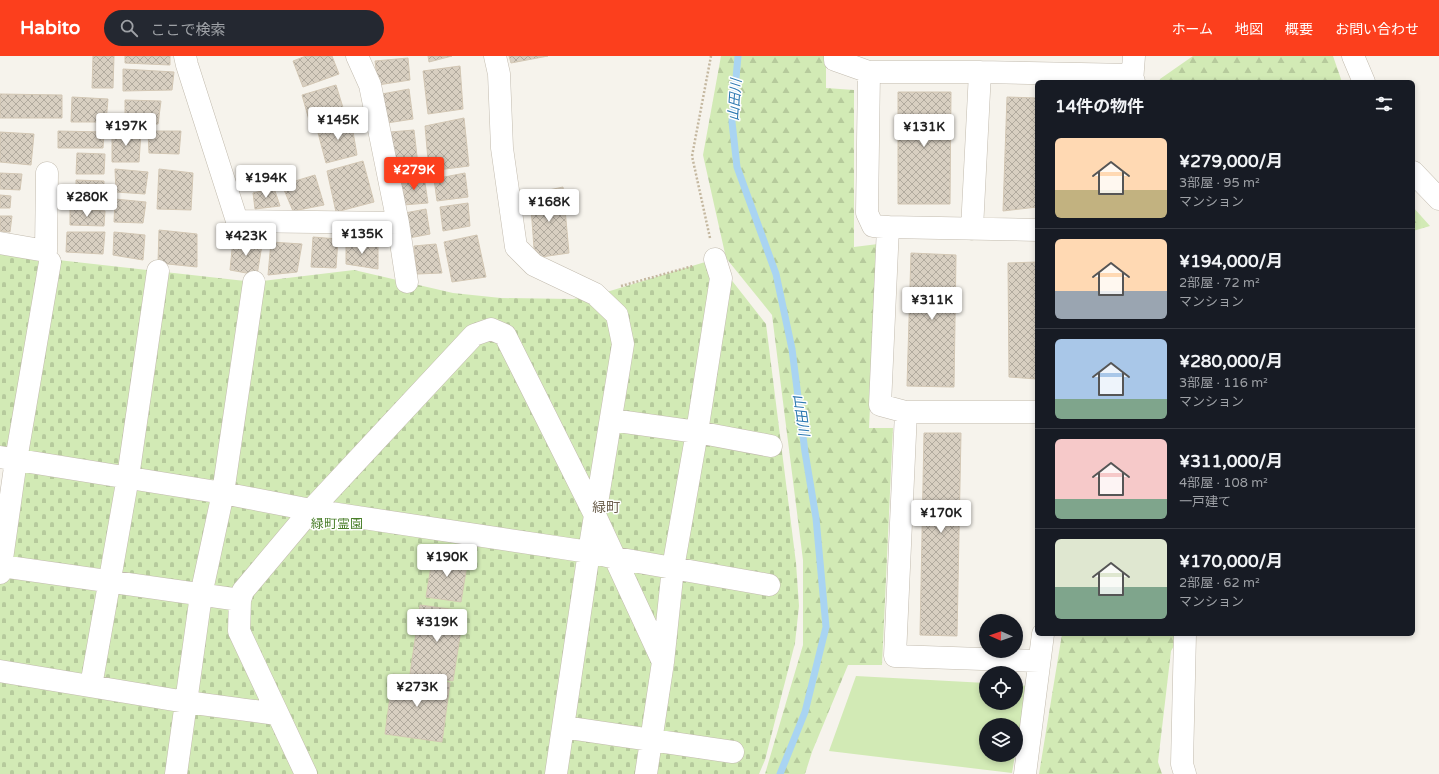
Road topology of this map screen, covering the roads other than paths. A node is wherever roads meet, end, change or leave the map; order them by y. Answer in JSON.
{"nodes":[{"id":1,"x":185,"y":56,"type":"edge"},
{"id":2,"x":357,"y":56,"type":"edge"},
{"id":3,"x":495,"y":56,"type":"edge"},
{"id":4,"x":835,"y":56,"type":"edge"},
{"id":5,"x":1353,"y":56,"type":"edge"},
{"id":6,"x":869,"y":72,"type":"junction"},
{"id":7,"x":980,"y":72,"type":"junction"},
{"id":8,"x":1133,"y":74,"type":"edge"},
{"id":9,"x":1363,"y":80,"type":"edge"},
{"id":10,"x":47,"y":173,"type":"dead end"},
{"id":11,"x":1415,"y":174,"type":"edge"},
{"id":12,"x":1439,"y":200,"type":"edge"},
{"id":13,"x":398,"y":223,"type":"junction"},
{"id":14,"x":888,"y":227,"type":"junction"},
{"id":15,"x":972,"y":229,"type":"junction"},
{"id":16,"x":1035,"y":230,"type":"edge"},
{"id":17,"x":0,"y":243,"type":"edge"},
{"id":18,"x":715,"y":259,"type":"road end"},
{"id":19,"x":50,"y":262,"type":"dead end"},
{"id":20,"x":158,"y":271,"type":"dead end"},
{"id":21,"x":254,"y":282,"type":"dead end"},
{"id":22,"x":407,"y":282,"type":"dead end"},
{"id":23,"x":906,"y":412,"type":"junction"},
{"id":24,"x":1035,"y":412,"type":"edge"},
{"id":25,"x":611,"y":420,"type":"junction"},
{"id":26,"x":697,"y":432,"type":"junction"},
{"id":27,"x":771,"y":446,"type":"dead end"},
{"id":28,"x":8,"y":458,"type":"edge"},
{"id":29,"x":128,"y":477,"type":"junction"},
{"id":30,"x":223,"y":493,"type":"junction"},
{"id":31,"x":311,"y":510,"type":"junction"},
{"id":32,"x":595,"y":515,"type":"junction"},
{"id":33,"x":589,"y":552,"type":"junction"},
{"id":34,"x":616,"y":558,"type":"junction"},
{"id":35,"x":673,"y":568,"type":"junction"},
{"id":36,"x":0,"y":569,"type":"edge"},
{"id":37,"x":111,"y":582,"type":"junction"},
{"id":38,"x":769,"y":585,"type":"dead end"},
{"id":39,"x":201,"y":595,"type":"junction"},
{"id":40,"x":240,"y":600,"type":"junction"},
{"id":41,"x":1043,"y":636,"type":"edge"},
{"id":42,"x":1185,"y":636,"type":"edge"},
{"id":43,"x":1039,"y":661,"type":"junction"},
{"id":44,"x":663,"y":662,"type":"junction"},
{"id":45,"x":0,"y":671,"type":"edge"},
{"id":46,"x":91,"y":686,"type":"junction"},
{"id":47,"x":186,"y":702,"type":"junction"},
{"id":48,"x":277,"y":714,"type":"junction"},
{"id":49,"x":563,"y":727,"type":"junction"},
{"id":50,"x":651,"y":741,"type":"junction"},
{"id":51,"x":733,"y":752,"type":"dead end"},
{"id":52,"x":176,"y":774,"type":"edge"},
{"id":53,"x":306,"y":774,"type":"edge"},
{"id":54,"x":556,"y":774,"type":"edge"},
{"id":55,"x":646,"y":774,"type":"edge"},
{"id":56,"x":1025,"y":774,"type":"edge"},
{"id":57,"x":1185,"y":774,"type":"edge"}],
"edges":[{"from":1,"to":13,"type":"street"},
{"from":2,"to":13,"type":"street"},
{"from":3,"to":25,"type":"street"},
{"from":4,"to":6,"type":"street"},
{"from":5,"to":9,"type":"street"},
{"from":6,"to":7,"type":"street"},
{"from":6,"to":14,"type":"street"},
{"from":7,"to":8,"type":"street"},
{"from":7,"to":15,"type":"street"},
{"from":10,"to":17,"type":"street"},
{"from":11,"to":12,"type":"street"},
{"from":13,"to":22,"type":"street"},
{"from":14,"to":15,"type":"street"},
{"from":14,"to":23,"type":"street"},
{"from":15,"to":16,"type":"street"},
{"from":18,"to":26,"type":"street"},
{"from":19,"to":28,"type":"street"},
{"from":20,"to":29,"type":"street"},
{"from":21,"to":30,"type":"street"},
{"from":23,"to":24,"type":"street"},
{"from":23,"to":43,"type":"street"},
{"from":25,"to":26,"type":"street"},
{"from":25,"to":32,"type":"street"},
{"from":26,"to":27,"type":"street"},
{"from":26,"to":35,"type":"street"},
{"from":28,"to":29,"type":"street"},
{"from":28,"to":36,"type":"street"},
{"from":29,"to":30,"type":"street"},
{"from":29,"to":37,"type":"street"},
{"from":30,"to":31,"type":"street"},
{"from":30,"to":39,"type":"street"},
{"from":31,"to":32,"type":"street"},
{"from":31,"to":33,"type":"street"},
{"from":31,"to":40,"type":"street"},
{"from":32,"to":33,"type":"street"},
{"from":32,"to":34,"type":"street"},
{"from":33,"to":34,"type":"street"},
{"from":33,"to":49,"type":"street"},
{"from":34,"to":35,"type":"street"},
{"from":34,"to":44,"type":"street"},
{"from":35,"to":38,"type":"street"},
{"from":35,"to":44,"type":"street"},
{"from":36,"to":37,"type":"street"},
{"from":37,"to":39,"type":"street"},
{"from":37,"to":46,"type":"street"},
{"from":39,"to":40,"type":"street"},
{"from":39,"to":47,"type":"street"},
{"from":40,"to":48,"type":"street"},
{"from":41,"to":43,"type":"street"},
{"from":42,"to":57,"type":"street"},
{"from":43,"to":56,"type":"street"},
{"from":44,"to":50,"type":"street"},
{"from":45,"to":46,"type":"street"},
{"from":46,"to":47,"type":"street"},
{"from":47,"to":48,"type":"street"},
{"from":47,"to":52,"type":"street"},
{"from":48,"to":53,"type":"street"},
{"from":49,"to":50,"type":"street"},
{"from":49,"to":54,"type":"street"},
{"from":50,"to":51,"type":"street"},
{"from":50,"to":55,"type":"street"}]}
